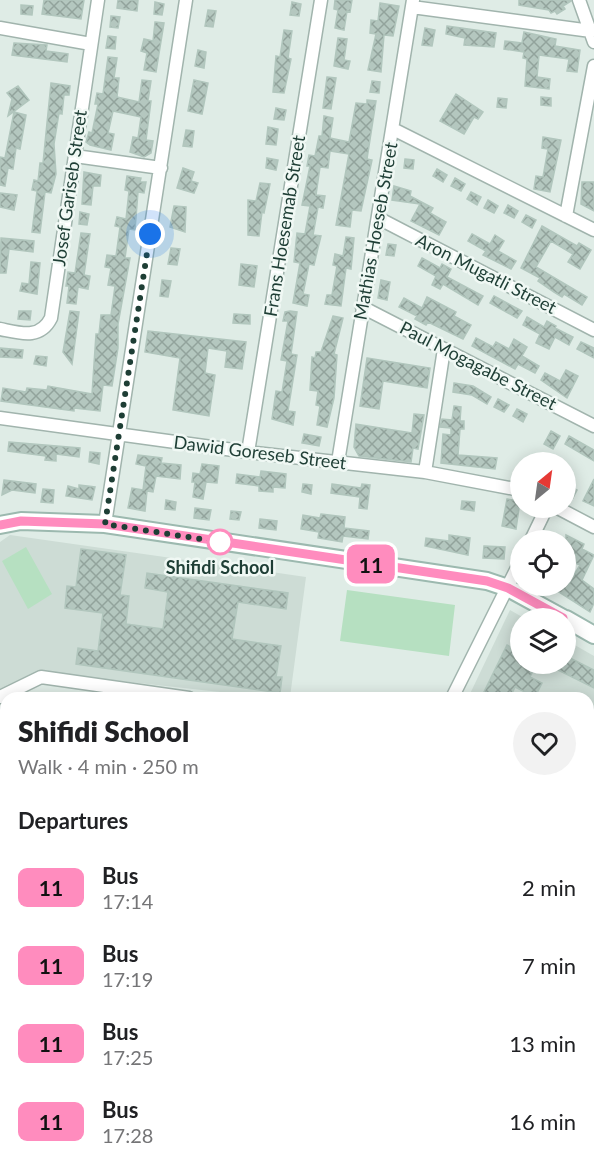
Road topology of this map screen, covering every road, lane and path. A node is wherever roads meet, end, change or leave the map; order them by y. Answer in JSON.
{"nodes":[{"id":1,"x":98,"y":0,"type":"edge"},
{"id":2,"x":186,"y":0,"type":"edge"},
{"id":3,"x":321,"y":0,"type":"edge"},
{"id":4,"x":579,"y":0,"type":"edge"},
{"id":5,"x":412,"y":3,"type":"edge"},
{"id":6,"x":0,"y":28,"type":"edge"},
{"id":7,"x":592,"y":37,"type":"edge"},
{"id":8,"x":91,"y":44,"type":"junction"},
{"id":9,"x":594,"y":66,"type":"edge"},
{"id":10,"x":393,"y":129,"type":"junction"},
{"id":11,"x":75,"y":156,"type":"junction"},
{"id":12,"x":161,"y":168,"type":"junction"},
{"id":13,"x":566,"y":216,"type":"junction"},
{"id":14,"x":378,"y":218,"type":"junction"},
{"id":15,"x":594,"y":230,"type":"edge"},
{"id":16,"x":362,"y":307,"type":"junction"},
{"id":17,"x":0,"y":329,"type":"edge"},
{"id":18,"x":594,"y":330,"type":"edge"},
{"id":19,"x":444,"y":349,"type":"junction"},
{"id":20,"x":0,"y":418,"type":"edge"},
{"id":21,"x":594,"y":426,"type":"edge"},
{"id":22,"x":118,"y":435,"type":"junction"},
{"id":23,"x":248,"y":452,"type":"junction"},
{"id":24,"x":338,"y":462,"type":"junction"},
{"id":25,"x":425,"y":472,"type":"junction"},
{"id":26,"x":510,"y":488,"type":"edge"},
{"id":27,"x":576,"y":518,"type":"edge"},
{"id":28,"x":105,"y":524,"type":"junction"},
{"id":29,"x":0,"y":525,"type":"edge"},
{"id":30,"x":594,"y":527,"type":"edge"},
{"id":31,"x":510,"y":584,"type":"edge"},
{"id":32,"x":508,"y":588,"type":"junction"},
{"id":33,"x":544,"y":608,"type":"edge"},
{"id":34,"x":576,"y":625,"type":"edge"},
{"id":35,"x":594,"y":635,"type":"edge"},
{"id":36,"x":10,"y":692,"type":"edge"},
{"id":37,"x":147,"y":692,"type":"edge"},
{"id":38,"x":455,"y":692,"type":"edge"}],
"edges":[{"from":1,"to":8,"type":"street","name":"Josef Gariseb Street"},
{"from":2,"to":12,"type":"street"},
{"from":3,"to":23,"type":"street","name":"Frans Hoesemab Street"},
{"from":4,"to":7,"type":"street"},
{"from":5,"to":7,"type":"street"},
{"from":5,"to":10,"type":"street","name":"Mathias Hoeseb Street"},
{"from":6,"to":8,"type":"street"},
{"from":8,"to":11,"type":"street","name":"Josef Gariseb Street"},
{"from":9,"to":13,"type":"street"},
{"from":10,"to":13,"type":"street"},
{"from":10,"to":14,"type":"street","name":"Mathias Hoeseb Street"},
{"from":11,"to":12,"type":"street"},
{"from":11,"to":17,"type":"street","name":"Josef Gariseb Street"},
{"from":12,"to":22,"type":"street"},
{"from":13,"to":15,"type":"street"},
{"from":14,"to":16,"type":"street","name":"Mathias Hoeseb Street"},
{"from":14,"to":18,"type":"street","name":"Aron Mugatli Street"},
{"from":16,"to":19,"type":"street","name":"Paul Mogagabe Street"},
{"from":16,"to":24,"type":"street","name":"Mathias Hoeseb Street"},
{"from":19,"to":21,"type":"street","name":"Paul Mogagabe Street"},
{"from":19,"to":25,"type":"street"},
{"from":20,"to":22,"type":"street","name":"Dawid Goreseb Street"},
{"from":22,"to":23,"type":"street","name":"Dawid Goreseb Street"},
{"from":22,"to":28,"type":"street"},
{"from":23,"to":24,"type":"street","name":"Dawid Goreseb Street"},
{"from":24,"to":25,"type":"street","name":"Dawid Goreseb Street"},
{"from":25,"to":26,"type":"street","name":"Dawid Goreseb Street"},
{"from":27,"to":30,"type":"street"},
{"from":28,"to":29,"type":"street"},
{"from":28,"to":32,"type":"street"},
{"from":31,"to":32,"type":"street"},
{"from":32,"to":33,"type":"street"},
{"from":32,"to":38,"type":"street"},
{"from":34,"to":35,"type":"street"},
{"from":36,"to":37,"type":"street"}]}
